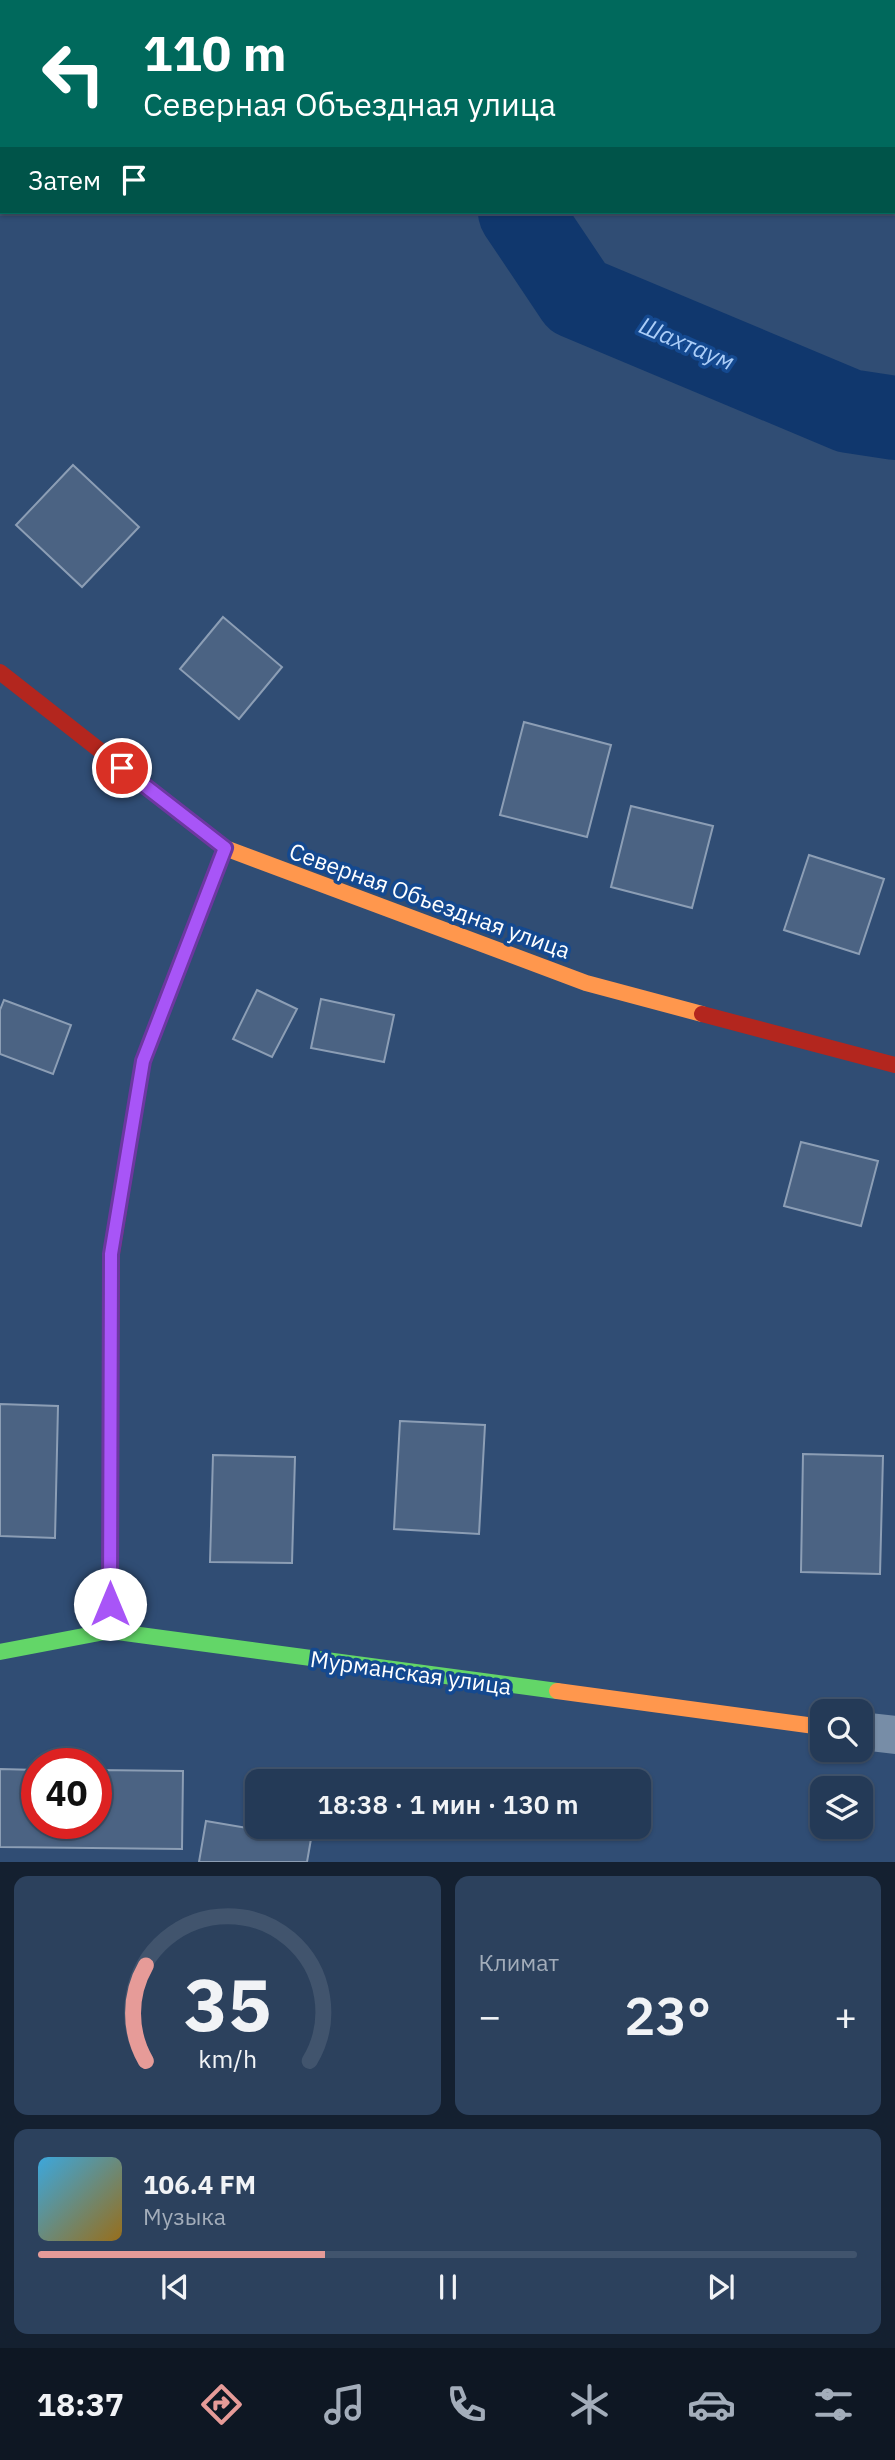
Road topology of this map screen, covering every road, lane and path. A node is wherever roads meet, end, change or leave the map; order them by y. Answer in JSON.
{"nodes":[{"id":1,"x":0,"y":672,"type":"edge"},
{"id":2,"x":225,"y":848,"type":"junction"},
{"id":3,"x":895,"y":1065,"type":"edge"},
{"id":4,"x":110,"y":1631,"type":"junction"},
{"id":5,"x":0,"y":1652,"type":"edge"},
{"id":6,"x":810,"y":1725,"type":"edge"},
{"id":7,"x":873,"y":1732,"type":"edge"},
{"id":8,"x":895,"y":1735,"type":"edge"}],
"edges":[{"from":1,"to":2,"type":"street","name":"Северная Объездная улица"},
{"from":2,"to":3,"type":"street","name":"Северная Объездная улица"},
{"from":2,"to":4,"type":"street"},
{"from":4,"to":5,"type":"street","name":"Мурманская улица"},
{"from":4,"to":6,"type":"street","name":"Мурманская улица"},
{"from":7,"to":8,"type":"street"}]}
